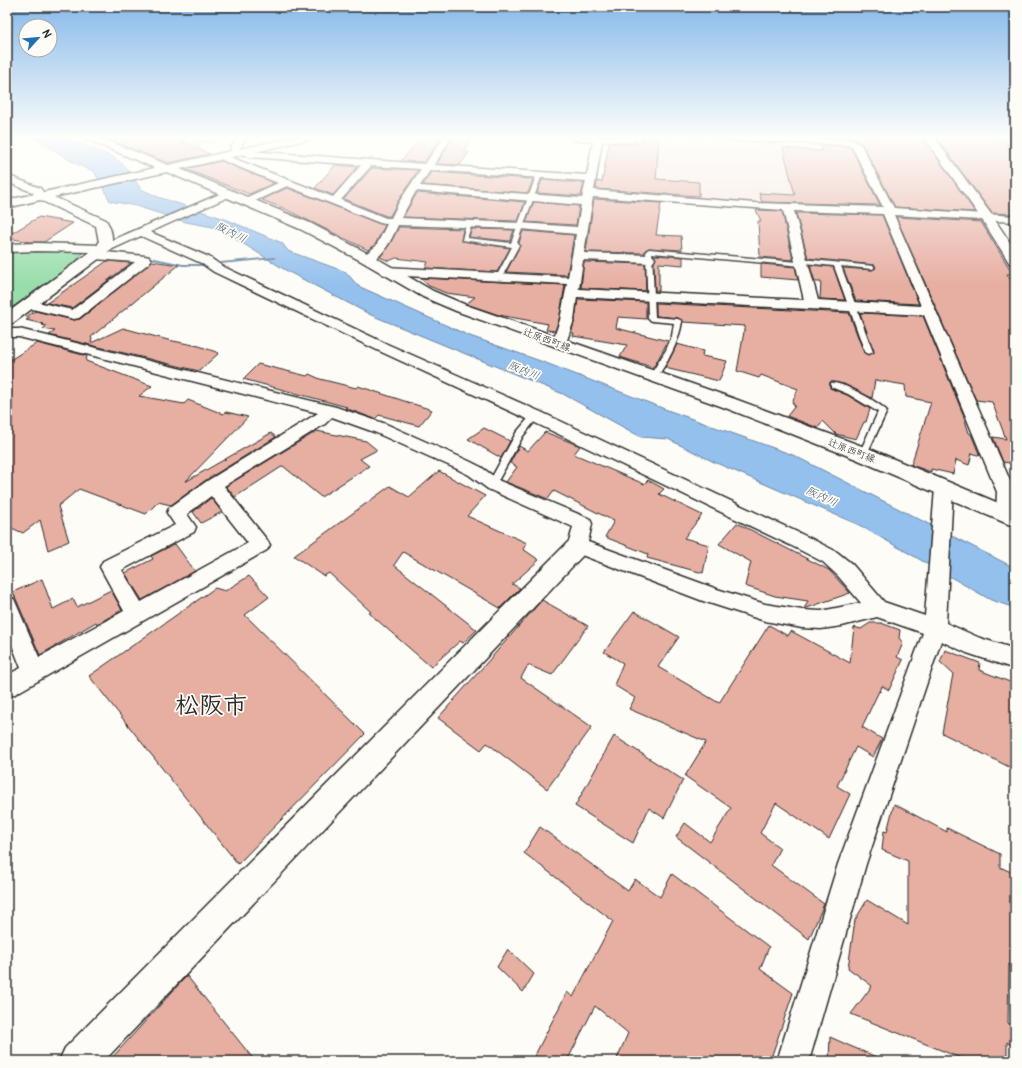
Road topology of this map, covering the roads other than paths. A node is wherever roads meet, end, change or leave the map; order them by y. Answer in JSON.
{"nodes":[{"id":1,"x":25,"y":187,"type":"edge"},
{"id":2,"x":83,"y":187,"type":"edge"},
{"id":3,"x":210,"y":187,"type":"edge"},
{"id":4,"x":278,"y":187,"type":"edge"},
{"id":5,"x":296,"y":187,"type":"edge"},
{"id":6,"x":347,"y":187,"type":"edge"},
{"id":7,"x":445,"y":187,"type":"edge"},
{"id":8,"x":478,"y":187,"type":"edge"},
{"id":9,"x":535,"y":187,"type":"edge"},
{"id":10,"x":590,"y":187,"type":"edge"},
{"id":11,"x":877,"y":187,"type":"edge"},
{"id":12,"x":965,"y":187,"type":"edge"},
{"id":13,"x":413,"y":188,"type":"joint"},
{"id":14,"x":7,"y":189,"type":"edge"},
{"id":15,"x":443,"y":190,"type":"junction"},
{"id":16,"x":475,"y":193,"type":"junction"},
{"id":17,"x":40,"y":194,"type":"junction"},
{"id":18,"x":226,"y":194,"type":"junction"},
{"id":19,"x":531,"y":197,"type":"junction"},
{"id":20,"x":588,"y":197,"type":"junction"},
{"id":21,"x":247,"y":201,"type":"junction"},
{"id":22,"x":334,"y":202,"type":"junction"},
{"id":23,"x":7,"y":204,"type":"edge"},
{"id":24,"x":788,"y":207,"type":"junction"},
{"id":25,"x":889,"y":211,"type":"junction"},
{"id":26,"x":986,"y":217,"type":"junction"},
{"id":27,"x":1015,"y":219,"type":"edge"},
{"id":28,"x":394,"y":222,"type":"junction"},
{"id":29,"x":469,"y":224,"type":"junction"},
{"id":30,"x":520,"y":226,"type":"junction"},
{"id":31,"x":141,"y":231,"type":"junction"},
{"id":32,"x":582,"y":231,"type":"junction"},
{"id":33,"x":513,"y":245,"type":"junction"},
{"id":34,"x":7,"y":248,"type":"edge"},
{"id":35,"x":99,"y":252,"type":"junction"},
{"id":36,"x":578,"y":256,"type":"junction"},
{"id":37,"x":366,"y":258,"type":"junction"},
{"id":38,"x":649,"y":259,"type":"junction"},
{"id":39,"x":1015,"y":261,"type":"edge"},
{"id":40,"x":801,"y":262,"type":"junction"},
{"id":41,"x":837,"y":264,"type":"junction"},
{"id":42,"x":872,"y":267,"type":"dead end"},
{"id":43,"x":386,"y":271,"type":"junction"},
{"id":44,"x":499,"y":277,"type":"junction"},
{"id":45,"x":573,"y":287,"type":"junction"},
{"id":46,"x":650,"y":297,"type":"junction"},
{"id":47,"x":29,"y":304,"type":"junction"},
{"id":48,"x":812,"y":304,"type":"junction"},
{"id":49,"x":852,"y":306,"type":"junction"},
{"id":50,"x":930,"y":311,"type":"junction"},
{"id":51,"x":7,"y":320,"type":"edge"},
{"id":52,"x":7,"y":333,"type":"edge"},
{"id":53,"x":559,"y":343,"type":"junction"},
{"id":54,"x":869,"y":352,"type":"dead end"},
{"id":55,"x":653,"y":377,"type":"junction"},
{"id":56,"x":834,"y":385,"type":"dead end"},
{"id":57,"x":330,"y":412,"type":"junction"},
{"id":58,"x":535,"y":416,"type":"junction"},
{"id":59,"x":863,"y":454,"type":"junction"},
{"id":60,"x":490,"y":481,"type":"junction"},
{"id":61,"x":213,"y":485,"type":"junction"},
{"id":62,"x":944,"y":492,"type":"junction"},
{"id":63,"x":1010,"y":517,"type":"edge"},
{"id":64,"x":578,"y":546,"type":"junction"},
{"id":65,"x":7,"y":605,"type":"edge"},
{"id":66,"x":877,"y":608,"type":"junction"},
{"id":67,"x":137,"y":614,"type":"junction"},
{"id":68,"x":935,"y":620,"type":"junction"},
{"id":69,"x":1015,"y":660,"type":"edge"},
{"id":70,"x":34,"y":672,"type":"junction"},
{"id":71,"x":7,"y":687,"type":"edge"},
{"id":72,"x":78,"y":1061,"type":"edge"},
{"id":73,"x":793,"y":1061,"type":"edge"}],
"edges":[{"from":1,"to":17,"type":"street"},
{"from":2,"to":17,"type":"main road"},
{"from":3,"to":18,"type":"main road","name":"辻原西町線"},
{"from":4,"to":21,"type":"street"},
{"from":5,"to":22,"type":"street"},
{"from":6,"to":22,"type":"street"},
{"from":7,"to":15,"type":"street"},
{"from":8,"to":16,"type":"street"},
{"from":9,"to":19,"type":"lane"},
{"from":10,"to":20,"type":"street"},
{"from":11,"to":25,"type":"street"},
{"from":12,"to":26,"type":"main road"},
{"from":13,"to":15,"type":"street"},
{"from":13,"to":28,"type":"street"},
{"from":14,"to":17,"type":"street"},
{"from":15,"to":16,"type":"street"},
{"from":16,"to":19,"type":"street"},
{"from":17,"to":23,"type":"main road"},
{"from":17,"to":35,"type":"main road"},
{"from":18,"to":21,"type":"main road","name":"辻原西町線"},
{"from":18,"to":31,"type":"street"},
{"from":19,"to":20,"type":"street"},
{"from":19,"to":30,"type":"lane"},
{"from":20,"to":24,"type":"street"},
{"from":20,"to":32,"type":"street"},
{"from":21,"to":37,"type":"main road","name":"辻原西町線"},
{"from":22,"to":28,"type":"street"},
{"from":24,"to":25,"type":"street"},
{"from":24,"to":40,"type":"street"},
{"from":25,"to":26,"type":"street"},
{"from":25,"to":50,"type":"street"},
{"from":26,"to":27,"type":"street"},
{"from":26,"to":39,"type":"main road"},
{"from":28,"to":29,"type":"street"},
{"from":28,"to":37,"type":"street"},
{"from":29,"to":30,"type":"street"},
{"from":29,"to":33,"type":"lane"},
{"from":30,"to":32,"type":"street"},
{"from":30,"to":33,"type":"lane"},
{"from":31,"to":35,"type":"street"},
{"from":31,"to":58,"type":"street"},
{"from":32,"to":36,"type":"street"},
{"from":33,"to":44,"type":"lane"},
{"from":34,"to":35,"type":"street"},
{"from":35,"to":47,"type":"main road"},
{"from":35,"to":47,"type":"street"},
{"from":36,"to":38,"type":"street"},
{"from":36,"to":45,"type":"street"},
{"from":37,"to":43,"type":"main road","name":"辻原西町線"},
{"from":38,"to":40,"type":"lane"},
{"from":38,"to":46,"type":"lane"},
{"from":40,"to":41,"type":"lane"},
{"from":40,"to":48,"type":"street"},
{"from":41,"to":42,"type":"lane"},
{"from":41,"to":49,"type":"lane"},
{"from":43,"to":44,"type":"street"},
{"from":43,"to":53,"type":"main road","name":"辻原西町線"},
{"from":44,"to":45,"type":"street"},
{"from":45,"to":46,"type":"street"},
{"from":45,"to":53,"type":"street"},
{"from":46,"to":48,"type":"street"},
{"from":46,"to":55,"type":"lane"},
{"from":47,"to":51,"type":"main road"},
{"from":48,"to":49,"type":"street"},
{"from":49,"to":50,"type":"street"},
{"from":49,"to":54,"type":"lane"},
{"from":50,"to":63,"type":"street"},
{"from":52,"to":57,"type":"street"},
{"from":53,"to":55,"type":"main road","name":"辻原西町線"},
{"from":55,"to":59,"type":"main road","name":"辻原西町線"},
{"from":56,"to":59,"type":"lane"},
{"from":57,"to":60,"type":"street"},
{"from":57,"to":61,"type":"street"},
{"from":58,"to":60,"type":"lane"},
{"from":58,"to":66,"type":"street"},
{"from":59,"to":62,"type":"main road","name":"辻原西町線"},
{"from":60,"to":64,"type":"street"},
{"from":61,"to":67,"type":"street"},
{"from":61,"to":67,"type":"street"},
{"from":62,"to":63,"type":"main road","name":"辻原西町線"},
{"from":62,"to":68,"type":"street"},
{"from":64,"to":66,"type":"street"},
{"from":64,"to":72,"type":"main road"},
{"from":65,"to":70,"type":"street"},
{"from":66,"to":68,"type":"street"},
{"from":67,"to":70,"type":"street"},
{"from":68,"to":69,"type":"street"},
{"from":68,"to":73,"type":"street"},
{"from":70,"to":71,"type":"street"}]}
